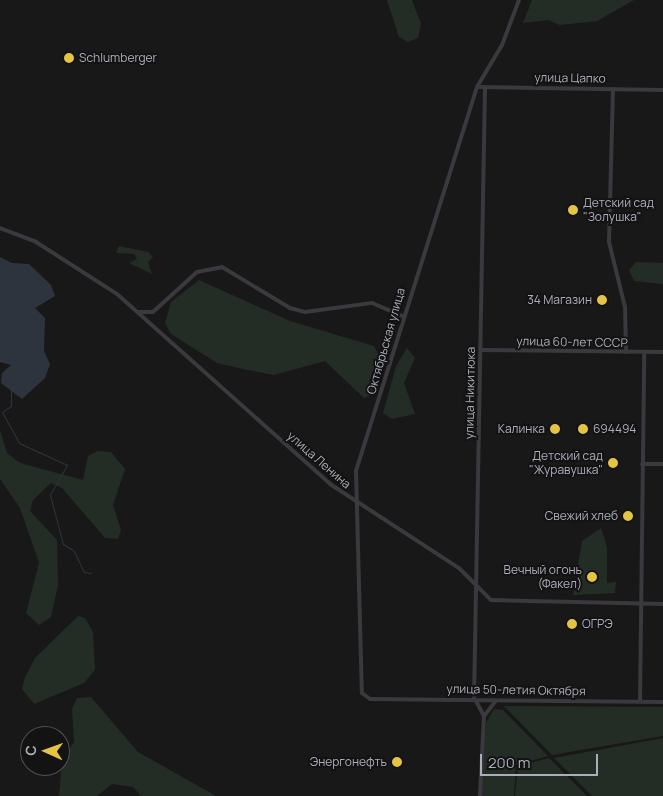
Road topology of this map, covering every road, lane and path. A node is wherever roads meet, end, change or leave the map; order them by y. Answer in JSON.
{"nodes":[{"id":1,"x":519,"y":0,"type":"edge"},
{"id":2,"x":477,"y":87,"type":"junction"},
{"id":3,"x":485,"y":87,"type":"junction"},
{"id":4,"x":614,"y":89,"type":"junction"},
{"id":5,"x":663,"y":90,"type":"edge"},
{"id":6,"x":0,"y":228,"type":"edge"},
{"id":7,"x":139,"y":312,"type":"junction"},
{"id":8,"x":152,"y":312,"type":"junction"},
{"id":9,"x":403,"y":316,"type":"junction"},
{"id":10,"x":150,"y":323,"type":"junction"},
{"id":11,"x":481,"y":350,"type":"junction"},
{"id":12,"x":626,"y":352,"type":"junction"},
{"id":13,"x":644,"y":352,"type":"junction"},
{"id":14,"x":663,"y":352,"type":"edge"},
{"id":15,"x":642,"y":464,"type":"junction"},
{"id":16,"x":663,"y":464,"type":"edge"},
{"id":17,"x":356,"y":505,"type":"junction"},
{"id":18,"x":477,"y":588,"type":"junction"},
{"id":19,"x":640,"y":604,"type":"junction"},
{"id":20,"x":663,"y":604,"type":"edge"},
{"id":21,"x":370,"y":699,"type":"joint"},
{"id":22,"x":474,"y":700,"type":"junction"},
{"id":23,"x":640,"y":701,"type":"junction"},
{"id":24,"x":496,"y":702,"type":"junction"},
{"id":25,"x":663,"y":702,"type":"edge"},
{"id":26,"x":484,"y":716,"type":"junction"},
{"id":27,"x":480,"y":796,"type":"edge"}],
"edges":[{"from":1,"to":2,"type":"street","name":"Октябрьская улица"},
{"from":2,"to":3,"type":"street","name":"улица Цапко"},
{"from":2,"to":9,"type":"street","name":"Октябрьская улица"},
{"from":3,"to":4,"type":"street","name":"улица Цапко"},
{"from":3,"to":11,"type":"street","name":"улица Никитюка"},
{"from":4,"to":5,"type":"street","name":"улица Цапко"},
{"from":4,"to":12,"type":"street"},
{"from":6,"to":7,"type":"street","name":"улица Ленина"},
{"from":7,"to":8,"type":"street"},
{"from":7,"to":10,"type":"street","name":"улица Ленина"},
{"from":8,"to":9,"type":"street"},
{"from":8,"to":10,"type":"street"},
{"from":9,"to":17,"type":"street","name":"Октябрьская улица"},
{"from":10,"to":17,"type":"street","name":"улица Ленина"},
{"from":11,"to":12,"type":"street","name":"улица 60-лет СССР"},
{"from":11,"to":18,"type":"street","name":"улица Никитюка"},
{"from":12,"to":13,"type":"street","name":"улица 60-лет СССР"},
{"from":13,"to":14,"type":"street","name":"улица 60-лет СССР"},
{"from":13,"to":15,"type":"street"},
{"from":15,"to":16,"type":"street"},
{"from":15,"to":19,"type":"street"},
{"from":17,"to":18,"type":"street","name":"улица Ленина"},
{"from":17,"to":21,"type":"street","name":"Октябрьская улица"},
{"from":18,"to":19,"type":"street","name":"улица Ленина"},
{"from":18,"to":22,"type":"street","name":"улица Никитюка"},
{"from":19,"to":20,"type":"street","name":"улица Ленина"},
{"from":19,"to":23,"type":"street"},
{"from":21,"to":22,"type":"street","name":"улица 50-летия Октября"},
{"from":22,"to":24,"type":"street","name":"улица 50-летия Октября"},
{"from":22,"to":26,"type":"street"},
{"from":23,"to":24,"type":"street","name":"улица 50-летия Октября"},
{"from":23,"to":25,"type":"street","name":"улица 50-летия Октября"},
{"from":24,"to":26,"type":"street"},
{"from":26,"to":27,"type":"street"}]}
